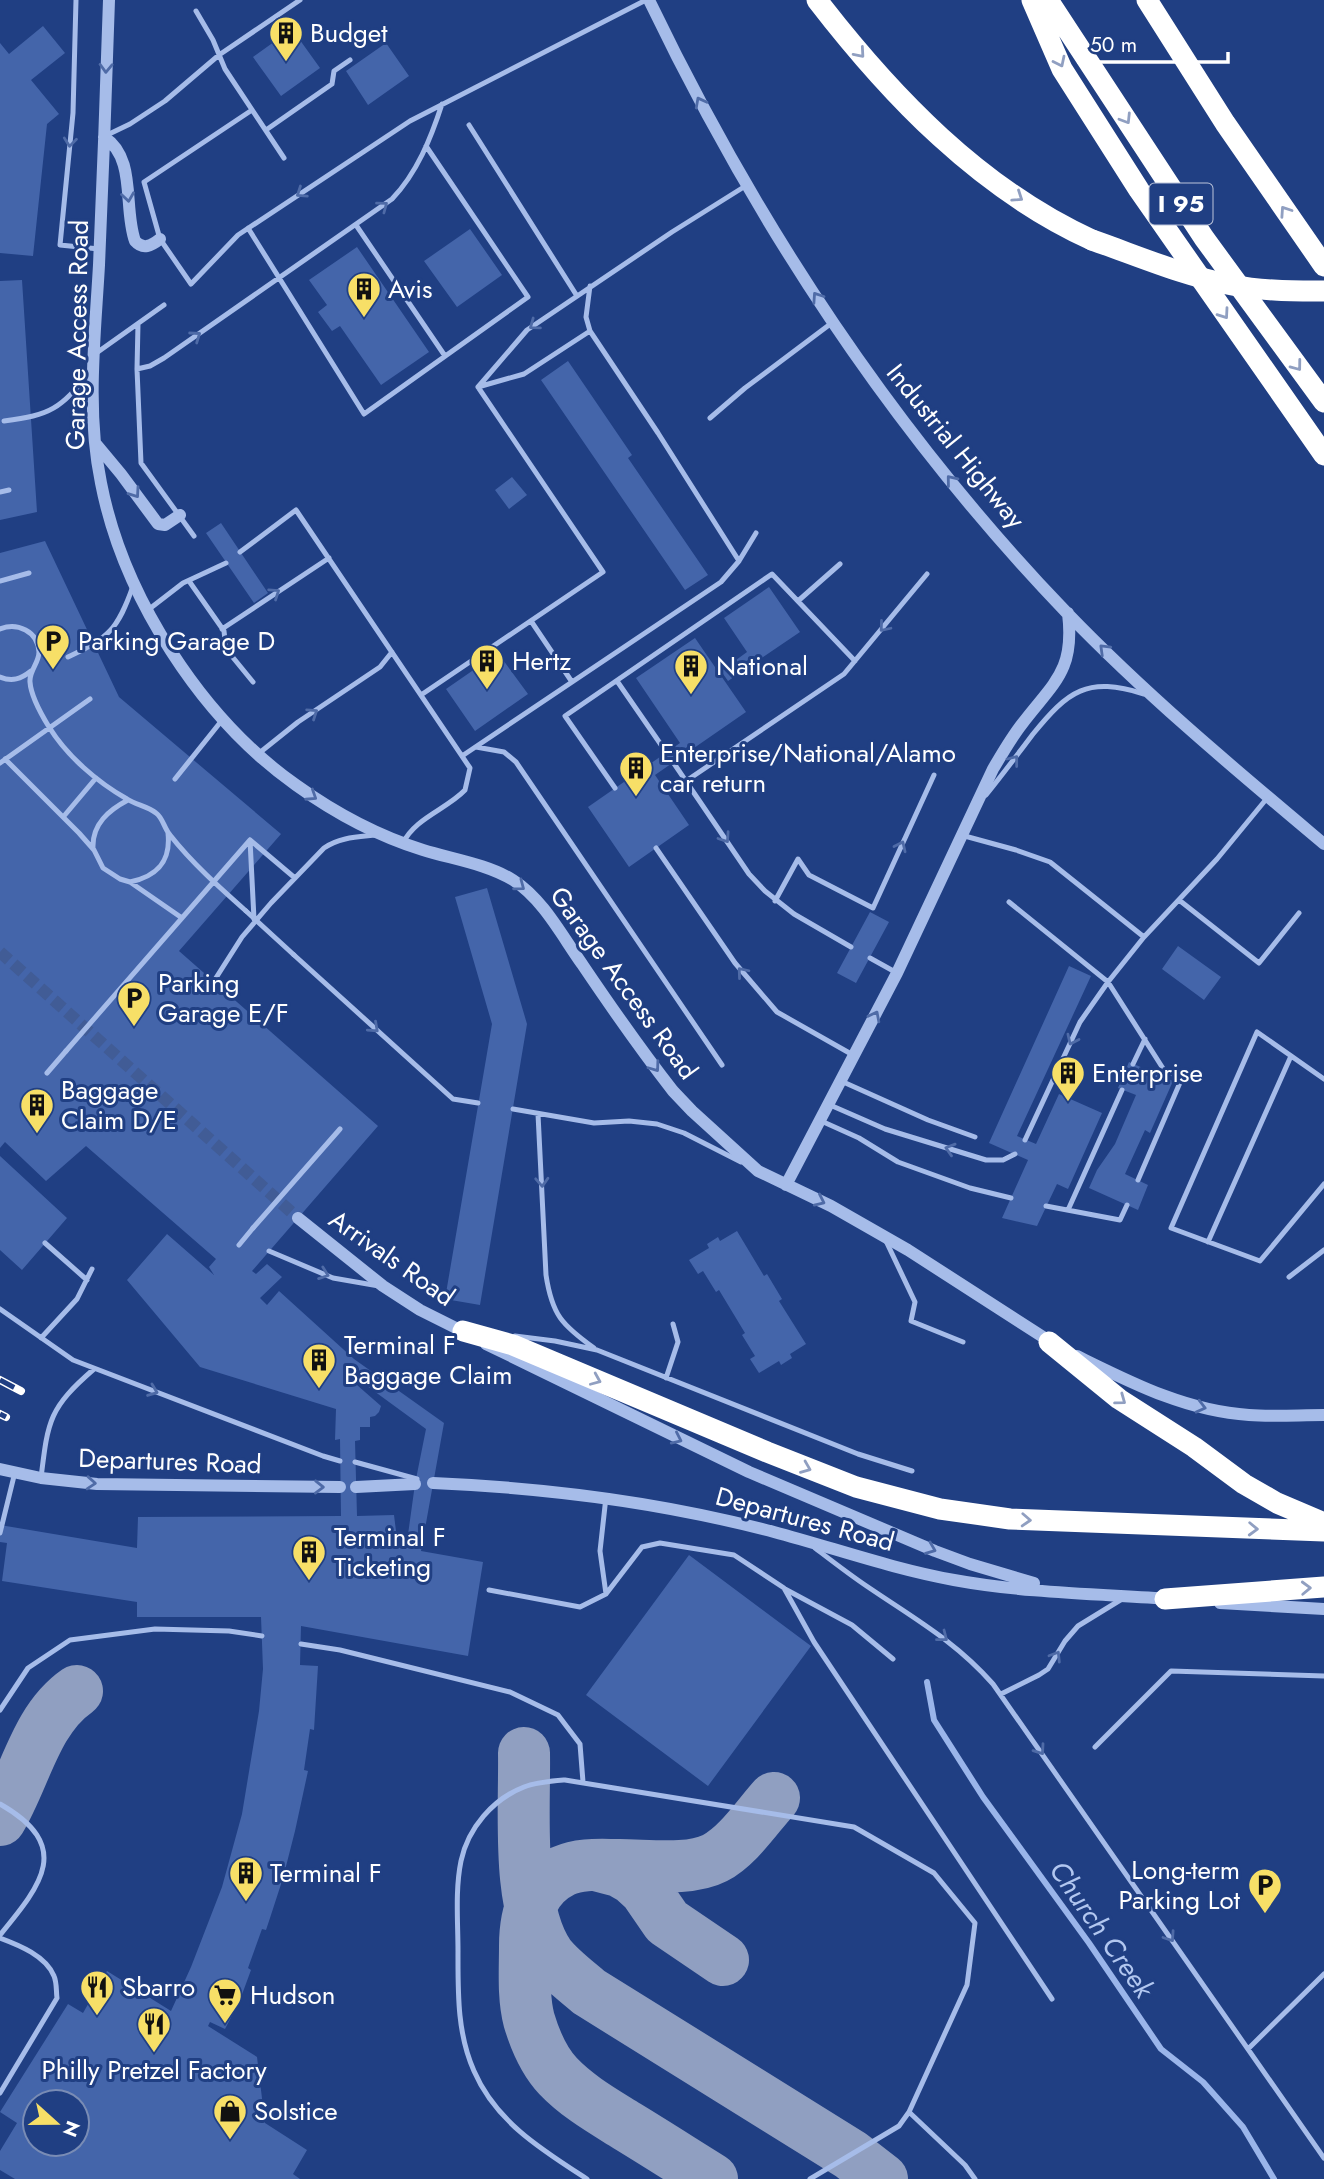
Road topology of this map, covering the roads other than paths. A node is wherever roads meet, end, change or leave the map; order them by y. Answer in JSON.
{"nodes":[{"id":1,"x":76,"y":0,"type":"edge"},
{"id":2,"x":109,"y":0,"type":"edge"},
{"id":3,"x":300,"y":0,"type":"edge"},
{"id":4,"x":647,"y":0,"type":"edge"},
{"id":5,"x":817,"y":0,"type":"edge"},
{"id":6,"x":1032,"y":0,"type":"edge"},
{"id":7,"x":1048,"y":0,"type":"edge"},
{"id":8,"x":1147,"y":0,"type":"edge"},
{"id":9,"x":196,"y":11,"type":"dead end"},
{"id":10,"x":219,"y":55,"type":"junction"},
{"id":11,"x":350,"y":60,"type":"dead end"},
{"id":12,"x":442,"y":104,"type":"junction"},
{"id":13,"x":252,"y":110,"type":"junction"},
{"id":14,"x":468,"y":125,"type":"dead end"},
{"id":15,"x":266,"y":130,"type":"junction"},
{"id":16,"x":104,"y":137,"type":"junction"},
{"id":17,"x":426,"y":146,"type":"junction"},
{"id":18,"x":284,"y":158,"type":"dead end"},
{"id":19,"x":747,"y":186,"type":"junction"},
{"id":20,"x":356,"y":225,"type":"junction"},
{"id":21,"x":248,"y":228,"type":"junction"},
{"id":22,"x":160,"y":239,"type":"junction"},
{"id":23,"x":1092,"y":240,"type":"junction"},
{"id":24,"x":99,"y":249,"type":"junction"},
{"id":25,"x":1324,"y":266,"type":"edge"},
{"id":26,"x":279,"y":279,"type":"junction"},
{"id":27,"x":1324,"y":279,"type":"edge"},
{"id":28,"x":590,"y":286,"type":"junction"},
{"id":29,"x":1324,"y":291,"type":"edge"},
{"id":30,"x":577,"y":296,"type":"junction"},
{"id":31,"x":164,"y":305,"type":"dead end"},
{"id":32,"x":833,"y":322,"type":"junction"},
{"id":33,"x":138,"y":324,"type":"junction"},
{"id":34,"x":590,"y":331,"type":"junction"},
{"id":35,"x":445,"y":356,"type":"junction"},
{"id":36,"x":94,"y":361,"type":"junction"},
{"id":37,"x":137,"y":369,"type":"junction"},
{"id":38,"x":478,"y":387,"type":"junction"},
{"id":39,"x":1324,"y":402,"type":"edge"},
{"id":40,"x":710,"y":418,"type":"dead end"},
{"id":41,"x":4,"y":421,"type":"dead end"},
{"id":42,"x":96,"y":444,"type":"junction"},
{"id":43,"x":1324,"y":455,"type":"edge"},
{"id":44,"x":9,"y":490,"type":"dead end"},
{"id":45,"x":0,"y":492,"type":"edge"},
{"id":46,"x":180,"y":515,"type":"junction"},
{"id":47,"x":756,"y":533,"type":"dead end"},
{"id":48,"x":194,"y":536,"type":"dead end"},
{"id":49,"x":240,"y":552,"type":"dead end"},
{"id":50,"x":329,"y":558,"type":"junction"},
{"id":51,"x":739,"y":561,"type":"junction"},
{"id":52,"x":226,"y":562,"type":"dead end"},
{"id":53,"x":840,"y":564,"type":"dead end"},
{"id":54,"x":29,"y":573,"type":"dead end"},
{"id":55,"x":927,"y":574,"type":"dead end"},
{"id":56,"x":189,"y":581,"type":"junction"},
{"id":57,"x":0,"y":582,"type":"edge"},
{"id":58,"x":134,"y":583,"type":"junction"},
{"id":59,"x":798,"y":601,"type":"junction"},
{"id":60,"x":148,"y":610,"type":"junction"},
{"id":61,"x":1068,"y":614,"type":"junction"},
{"id":62,"x":531,"y":621,"type":"junction"},
{"id":63,"x":0,"y":629,"type":"edge"},
{"id":64,"x":222,"y":629,"type":"junction"},
{"id":65,"x":392,"y":652,"type":"junction"},
{"id":66,"x":68,"y":657,"type":"dead end"},
{"id":67,"x":855,"y":661,"type":"junction"},
{"id":68,"x":32,"y":671,"type":"junction"},
{"id":69,"x":0,"y":677,"type":"edge"},
{"id":70,"x":617,"y":681,"type":"junction"},
{"id":71,"x":253,"y":682,"type":"dead end"},
{"id":72,"x":572,"y":682,"type":"junction"},
{"id":73,"x":421,"y":695,"type":"junction"},
{"id":74,"x":1153,"y":696,"type":"junction"},
{"id":75,"x":90,"y":699,"type":"dead end"},
{"id":76,"x":223,"y":719,"type":"junction"},
{"id":77,"x":49,"y":727,"type":"junction"},
{"id":78,"x":475,"y":747,"type":"junction"},
{"id":79,"x":666,"y":752,"type":"dead end"},
{"id":80,"x":258,"y":754,"type":"junction"},
{"id":81,"x":462,"y":756,"type":"junction"},
{"id":82,"x":3,"y":761,"type":"edge"},
{"id":83,"x":673,"y":762,"type":"dead end"},
{"id":84,"x":934,"y":775,"type":"dead end"},
{"id":85,"x":96,"y":778,"type":"junction"},
{"id":86,"x":175,"y":779,"type":"dead end"},
{"id":87,"x":686,"y":781,"type":"junction"},
{"id":88,"x":615,"y":788,"type":"dead end"},
{"id":89,"x":1268,"y":797,"type":"junction"},
{"id":90,"x":128,"y":800,"type":"junction"},
{"id":91,"x":971,"y":814,"type":"junction"},
{"id":92,"x":64,"y":816,"type":"junction"},
{"id":93,"x":167,"y":833,"type":"junction"},
{"id":94,"x":381,"y":834,"type":"junction"},
{"id":95,"x":961,"y":835,"type":"junction"},
{"id":96,"x":250,"y":840,"type":"junction"},
{"id":97,"x":403,"y":843,"type":"junction"},
{"id":98,"x":1324,"y":844,"type":"edge"},
{"id":99,"x":656,"y":848,"type":"dead end"},
{"id":100,"x":94,"y":850,"type":"junction"},
{"id":101,"x":295,"y":878,"type":"junction"},
{"id":102,"x":130,"y":882,"type":"junction"},
{"id":103,"x":214,"y":882,"type":"junction"},
{"id":104,"x":1179,"y":900,"type":"junction"},
{"id":105,"x":775,"y":901,"type":"junction"},
{"id":106,"x":1009,"y":902,"type":"dead end"},
{"id":107,"x":1299,"y":913,"type":"dead end"},
{"id":108,"x":182,"y":918,"type":"junction"},
{"id":109,"x":254,"y":919,"type":"junction"},
{"id":110,"x":1144,"y":937,"type":"junction"},
{"id":111,"x":851,"y":947,"type":"dead end"},
{"id":112,"x":870,"y":958,"type":"dead end"},
{"id":113,"x":897,"y":973,"type":"junction"},
{"id":114,"x":214,"y":981,"type":"dead end"},
{"id":115,"x":1108,"y":982,"type":"junction"},
{"id":116,"x":1144,"y":1040,"type":"junction"},
{"id":117,"x":854,"y":1056,"type":"junction"},
{"id":118,"x":1291,"y":1056,"type":"junction"},
{"id":119,"x":1133,"y":1064,"type":"dead end"},
{"id":120,"x":722,"y":1065,"type":"dead end"},
{"id":121,"x":46,"y":1073,"type":"dead end"},
{"id":122,"x":1324,"y":1079,"type":"edge"},
{"id":123,"x":841,"y":1081,"type":"junction"},
{"id":124,"x":1122,"y":1090,"type":"dead end"},
{"id":125,"x":478,"y":1103,"type":"dead end"},
{"id":126,"x":828,"y":1104,"type":"junction"},
{"id":127,"x":513,"y":1109,"type":"dead end"},
{"id":128,"x":538,"y":1114,"type":"junction"},
{"id":129,"x":819,"y":1120,"type":"junction"},
{"id":130,"x":341,"y":1129,"type":"dead end"},
{"id":131,"x":975,"y":1137,"type":"dead end"},
{"id":132,"x":1025,"y":1140,"type":"dead end"},
{"id":133,"x":1015,"y":1154,"type":"dead end"},
{"id":134,"x":758,"y":1171,"type":"junction"},
{"id":135,"x":1138,"y":1180,"type":"dead end"},
{"id":136,"x":1324,"y":1184,"type":"edge"},
{"id":137,"x":786,"y":1185,"type":"junction"},
{"id":138,"x":1011,"y":1198,"type":"dead end"},
{"id":139,"x":1127,"y":1205,"type":"dead end"},
{"id":140,"x":1046,"y":1206,"type":"dead end"},
{"id":141,"x":1068,"y":1210,"type":"junction"},
{"id":142,"x":298,"y":1219,"type":"tunnel mouth"},
{"id":143,"x":883,"y":1235,"type":"junction"},
{"id":144,"x":1208,"y":1242,"type":"junction"},
{"id":145,"x":45,"y":1243,"type":"dead end"},
{"id":146,"x":239,"y":1245,"type":"dead end"},
{"id":147,"x":269,"y":1251,"type":"dead end"},
{"id":148,"x":1324,"y":1251,"type":"edge"},
{"id":149,"x":92,"y":1269,"type":"dead end"},
{"id":150,"x":1289,"y":1277,"type":"dead end"},
{"id":151,"x":87,"y":1280,"type":"junction"},
{"id":152,"x":383,"y":1286,"type":"junction"},
{"id":153,"x":0,"y":1309,"type":"edge"},
{"id":154,"x":673,"y":1324,"type":"dead end"},
{"id":155,"x":463,"y":1331,"type":"junction"},
{"id":156,"x":500,"y":1335,"type":"dead end"},
{"id":157,"x":513,"y":1336,"type":"dead end"},
{"id":158,"x":41,"y":1338,"type":"junction"},
{"id":159,"x":963,"y":1342,"type":"dead end"},
{"id":160,"x":1049,"y":1342,"type":"junction"},
{"id":161,"x":597,"y":1350,"type":"junction"},
{"id":162,"x":94,"y":1369,"type":"junction"},
{"id":163,"x":666,"y":1378,"type":"junction"},
{"id":164,"x":1324,"y":1415,"type":"edge"},
{"id":165,"x":340,"y":1461,"type":"dead end"},
{"id":166,"x":355,"y":1462,"type":"dead end"},
{"id":167,"x":0,"y":1469,"type":"edge"},
{"id":168,"x":912,"y":1471,"type":"dead end"},
{"id":169,"x":15,"y":1472,"type":"junction"},
{"id":170,"x":41,"y":1478,"type":"junction"},
{"id":171,"x":416,"y":1481,"type":"joint"},
{"id":172,"x":433,"y":1483,"type":"dead end"},
{"id":173,"x":340,"y":1487,"type":"dead end"},
{"id":174,"x":356,"y":1488,"type":"dead end"},
{"id":175,"x":606,"y":1497,"type":"junction"},
{"id":176,"x":1324,"y":1523,"type":"edge"},
{"id":177,"x":1324,"y":1531,"type":"edge"},
{"id":178,"x":0,"y":1533,"type":"edge"},
{"id":179,"x":807,"y":1542,"type":"junction"},
{"id":180,"x":1324,"y":1587,"type":"edge"},
{"id":181,"x":784,"y":1588,"type":"junction"},
{"id":182,"x":489,"y":1590,"type":"dead end"},
{"id":183,"x":606,"y":1594,"type":"junction"},
{"id":184,"x":1081,"y":1594,"type":"junction"},
{"id":185,"x":1126,"y":1596,"type":"junction"},
{"id":186,"x":1165,"y":1599,"type":"junction"},
{"id":187,"x":1324,"y":1608,"type":"edge"},
{"id":188,"x":262,"y":1636,"type":"dead end"},
{"id":189,"x":301,"y":1644,"type":"dead end"},
{"id":190,"x":894,"y":1659,"type":"dead end"},
{"id":191,"x":1324,"y":1676,"type":"edge"},
{"id":192,"x":1001,"y":1694,"type":"junction"},
{"id":193,"x":0,"y":1710,"type":"edge"},
{"id":194,"x":1095,"y":1747,"type":"dead end"},
{"id":195,"x":583,"y":1783,"type":"junction"},
{"id":196,"x":0,"y":1804,"type":"edge"},
{"id":197,"x":0,"y":1936,"type":"edge"},
{"id":198,"x":1324,"y":1974,"type":"edge"},
{"id":199,"x":1052,"y":1999,"type":"dead end"},
{"id":200,"x":1248,"y":2049,"type":"junction"},
{"id":201,"x":0,"y":2093,"type":"edge"},
{"id":202,"x":909,"y":2112,"type":"junction"},
{"id":203,"x":1324,"y":2158,"type":"edge"},
{"id":204,"x":587,"y":2179,"type":"edge"},
{"id":205,"x":810,"y":2179,"type":"edge"},
{"id":206,"x":975,"y":2179,"type":"edge"}],
"edges":[{"from":1,"to":24,"type":"lane","one_way":true},
{"from":2,"to":16,"type":"street","name":"Garage Access Road","one_way":true},
{"from":3,"to":10,"type":"lane"},
{"from":4,"to":12,"type":"lane"},
{"from":19,"to":4,"type":"street","name":"Industrial Highway","one_way":true},
{"from":5,"to":23,"type":"highway","one_way":true},
{"from":6,"to":43,"type":"highway","one_way":true},
{"from":7,"to":39,"type":"highway","number":"I 95","one_way":true},
{"from":25,"to":8,"type":"highway","one_way":true},
{"from":9,"to":10,"type":"lane"},
{"from":10,"to":13,"type":"lane"},
{"from":10,"to":16,"type":"lane"},
{"from":11,"to":15,"type":"lane"},
{"from":12,"to":17,"type":"lane"},
{"from":12,"to":21,"type":"lane","one_way":true},
{"from":13,"to":15,"type":"lane"},
{"from":13,"to":22,"type":"lane"},
{"from":14,"to":30,"type":"lane"},
{"from":15,"to":18,"type":"lane"},
{"from":16,"to":22,"type":"street","one_way":true},
{"from":16,"to":24,"type":"street","name":"Garage Access Road"},
{"from":20,"to":17,"type":"lane","one_way":true},
{"from":17,"to":35,"type":"lane"},
{"from":19,"to":28,"type":"lane"},
{"from":32,"to":19,"type":"street","name":"Industrial Highway","one_way":true},
{"from":20,"to":26,"type":"lane"},
{"from":20,"to":35,"type":"lane"},
{"from":21,"to":22,"type":"lane"},
{"from":21,"to":26,"type":"lane"},
{"from":23,"to":27,"type":"highway","bridge":true},
{"from":23,"to":29,"type":"highway","bridge":true},
{"from":24,"to":36,"type":"street","name":"Garage Access Road"},
{"from":26,"to":35,"type":"lane"},
{"from":37,"to":26,"type":"lane","one_way":true},
{"from":28,"to":30,"type":"lane"},
{"from":28,"to":34,"type":"lane"},
{"from":30,"to":38,"type":"lane","one_way":true},
{"from":31,"to":33,"type":"lane"},
{"from":32,"to":40,"type":"lane"},
{"from":61,"to":32,"type":"street","name":"Industrial Highway","one_way":true},
{"from":33,"to":36,"type":"lane"},
{"from":33,"to":37,"type":"lane"},
{"from":34,"to":38,"type":"lane"},
{"from":34,"to":51,"type":"lane"},
{"from":36,"to":41,"type":"lane"},
{"from":36,"to":42,"type":"street","name":"Garage Access Road"},
{"from":37,"to":46,"type":"lane"},
{"from":38,"to":62,"type":"lane"},
{"from":42,"to":46,"type":"street","one_way":true},
{"from":42,"to":58,"type":"street","name":"Garage Access Road"},
{"from":44,"to":45,"type":"lane"},
{"from":46,"to":48,"type":"lane"},
{"from":47,"to":51,"type":"lane"},
{"from":49,"to":50,"type":"lane"},
{"from":64,"to":50,"type":"lane","one_way":true},
{"from":50,"to":65,"type":"lane"},
{"from":51,"to":72,"type":"lane"},
{"from":52,"to":56,"type":"lane"},
{"from":53,"to":59,"type":"lane"},
{"from":54,"to":57,"type":"lane"},
{"from":55,"to":67,"type":"lane","one_way":true},
{"from":56,"to":60,"type":"lane"},
{"from":56,"to":64,"type":"lane"},
{"from":58,"to":60,"type":"street","name":"Garage Access Road"},
{"from":58,"to":66,"type":"lane"},
{"from":59,"to":67,"type":"lane"},
{"from":59,"to":70,"type":"lane"},
{"from":60,"to":76,"type":"street","name":"Garage Access Road"},
{"from":74,"to":61,"type":"street","name":"Industrial Highway","one_way":true},
{"from":61,"to":91,"type":"street"},
{"from":62,"to":72,"type":"lane"},
{"from":62,"to":73,"type":"lane"},
{"from":63,"to":68,"type":"lane"},
{"from":64,"to":71,"type":"lane"},
{"from":65,"to":73,"type":"lane"},
{"from":80,"to":65,"type":"lane","one_way":true},
{"from":67,"to":87,"type":"lane"},
{"from":68,"to":69,"type":"lane"},
{"from":68,"to":77,"type":"lane"},
{"from":70,"to":79,"type":"lane"},
{"from":70,"to":88,"type":"lane"},
{"from":72,"to":78,"type":"lane"},
{"from":73,"to":81,"type":"lane"},
{"from":74,"to":89,"type":"street","name":"Industrial Highway"},
{"from":91,"to":74,"type":"lane","one_way":true},
{"from":75,"to":77,"type":"lane"},
{"from":76,"to":80,"type":"street","name":"Garage Access Road"},
{"from":76,"to":86,"type":"lane"},
{"from":77,"to":82,"type":"lane"},
{"from":77,"to":85,"type":"lane"},
{"from":78,"to":81,"type":"lane"},
{"from":78,"to":120,"type":"lane"},
{"from":80,"to":94,"type":"street","name":"Garage Access Road","one_way":true},
{"from":81,"to":97,"type":"lane"},
{"from":82,"to":92,"type":"lane"},
{"from":83,"to":87,"type":"lane"},
{"from":105,"to":84,"type":"lane","one_way":true},
{"from":85,"to":90,"type":"lane"},
{"from":85,"to":92,"type":"lane"},
{"from":87,"to":105,"type":"lane","one_way":true},
{"from":89,"to":98,"type":"street","name":"Industrial Highway"},
{"from":89,"to":104,"type":"lane"},
{"from":90,"to":93,"type":"lane"},
{"from":90,"to":100,"type":"lane"},
{"from":91,"to":95,"type":"street"},
{"from":92,"to":100,"type":"lane"},
{"from":93,"to":102,"type":"lane"},
{"from":93,"to":103,"type":"lane"},
{"from":94,"to":97,"type":"street","name":"Garage Access Road"},
{"from":94,"to":101,"type":"lane"},
{"from":95,"to":110,"type":"lane"},
{"from":95,"to":113,"type":"street"},
{"from":96,"to":101,"type":"lane"},
{"from":96,"to":103,"type":"lane"},
{"from":96,"to":109,"type":"lane"},
{"from":97,"to":134,"type":"street","name":"Garage Access Road","one_way":true},
{"from":117,"to":99,"type":"lane","one_way":true},
{"from":100,"to":102,"type":"lane"},
{"from":101,"to":114,"type":"lane"},
{"from":102,"to":108,"type":"lane"},
{"from":103,"to":108,"type":"lane"},
{"from":103,"to":109,"type":"lane","bridge":true},
{"from":104,"to":107,"type":"lane"},
{"from":104,"to":110,"type":"lane"},
{"from":105,"to":111,"type":"lane"},
{"from":106,"to":115,"type":"lane"},
{"from":108,"to":121,"type":"lane","bridge":true},
{"from":109,"to":125,"type":"lane","one_way":true,"bridge":true},
{"from":110,"to":115,"type":"lane"},
{"from":112,"to":113,"type":"lane"},
{"from":117,"to":113,"type":"street","one_way":true},
{"from":115,"to":116,"type":"lane"},
{"from":115,"to":132,"type":"lane","one_way":true},
{"from":116,"to":119,"type":"lane"},
{"from":116,"to":135,"type":"lane"},
{"from":117,"to":123,"type":"street"},
{"from":118,"to":122,"type":"lane"},
{"from":118,"to":144,"type":"lane"},
{"from":118,"to":144,"type":"lane"},
{"from":123,"to":126,"type":"street"},
{"from":123,"to":131,"type":"lane"},
{"from":124,"to":141,"type":"lane"},
{"from":126,"to":129,"type":"street"},
{"from":133,"to":126,"type":"lane","one_way":true},
{"from":127,"to":128,"type":"lane"},
{"from":128,"to":134,"type":"lane"},
{"from":128,"to":161,"type":"lane","one_way":true},
{"from":129,"to":137,"type":"street"},
{"from":129,"to":138,"type":"lane"},
{"from":130,"to":146,"type":"lane","bridge":true},
{"from":134,"to":137,"type":"street","name":"Garage Access Road"},
{"from":136,"to":144,"type":"lane"},
{"from":137,"to":143,"type":"street","name":"Garage Access Road","one_way":true},
{"from":139,"to":141,"type":"lane"},
{"from":140,"to":141,"type":"lane"},
{"from":142,"to":152,"type":"street","name":"Arrivals Road"},
{"from":143,"to":159,"type":"lane"},
{"from":143,"to":160,"type":"street","name":"Garage Access Road"},
{"from":145,"to":151,"type":"lane"},
{"from":147,"to":152,"type":"lane","one_way":true},
{"from":148,"to":150,"type":"lane"},
{"from":149,"to":151,"type":"lane"},
{"from":151,"to":158,"type":"lane"},
{"from":152,"to":155,"type":"street","name":"Arrivals Road"},
{"from":153,"to":158,"type":"lane"},
{"from":154,"to":163,"type":"lane"},
{"from":155,"to":156,"type":"lane"},
{"from":155,"to":177,"type":"highway","one_way":true},
{"from":155,"to":184,"type":"street","name":"Arrivals Road","one_way":true},
{"from":157,"to":161,"type":"lane"},
{"from":158,"to":162,"type":"lane"},
{"from":160,"to":164,"type":"street","name":"Garage Access Road","one_way":true},
{"from":160,"to":176,"type":"highway","one_way":true},
{"from":161,"to":163,"type":"lane"},
{"from":162,"to":165,"type":"lane","one_way":true},
{"from":162,"to":170,"type":"lane"},
{"from":163,"to":168,"type":"lane"},
{"from":166,"to":171,"type":"lane"},
{"from":167,"to":169,"type":"street","name":"Departures Road"},
{"from":169,"to":170,"type":"street","name":"Departures Road"},
{"from":169,"to":178,"type":"lane"},
{"from":170,"to":173,"type":"street","name":"Departures Road","one_way":true},
{"from":171,"to":174,"type":"street"},
{"from":172,"to":175,"type":"street","name":"Departures Road"},
{"from":175,"to":179,"type":"street","name":"Departures Road"},
{"from":175,"to":183,"type":"lane"},
{"from":179,"to":184,"type":"street","name":"Departures Road"},
{"from":179,"to":192,"type":"lane","one_way":true},
{"from":186,"to":180,"type":"highway","one_way":true},
{"from":181,"to":183,"type":"lane"},
{"from":181,"to":190,"type":"lane"},
{"from":181,"to":199,"type":"lane"},
{"from":182,"to":183,"type":"lane"},
{"from":184,"to":185,"type":"street","name":"Departures Road"},
{"from":185,"to":186,"type":"street","name":"Departures Road"},
{"from":192,"to":185,"type":"lane","one_way":true},
{"from":186,"to":187,"type":"street","name":"Departures Road"},
{"from":188,"to":193,"type":"lane"},
{"from":189,"to":195,"type":"lane"},
{"from":191,"to":194,"type":"lane"},
{"from":192,"to":200,"type":"lane","one_way":true},
{"from":195,"to":202,"type":"lane"},
{"from":195,"to":204,"type":"lane"},
{"from":196,"to":197,"type":"lane"},
{"from":197,"to":201,"type":"lane"},
{"from":198,"to":200,"type":"lane"},
{"from":200,"to":203,"type":"lane"},
{"from":202,"to":205,"type":"lane"},
{"from":202,"to":206,"type":"lane"}]}
